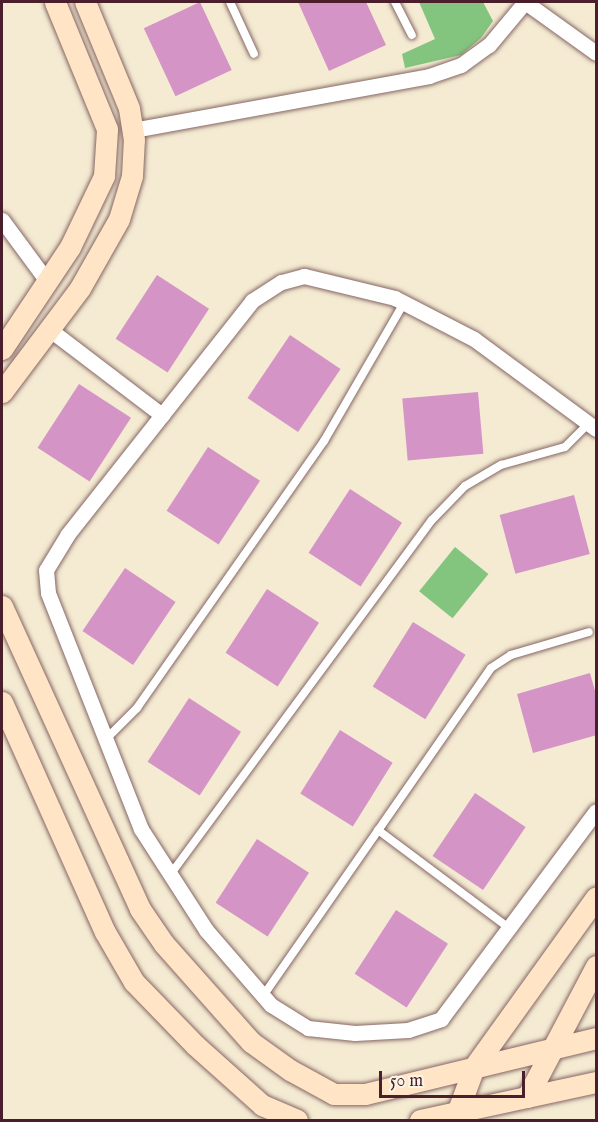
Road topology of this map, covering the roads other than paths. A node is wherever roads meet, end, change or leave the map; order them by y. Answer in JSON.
{"nodes":[{"id":1,"x":55,"y":2,"type":"edge"},
{"id":2,"x":85,"y":2,"type":"edge"},
{"id":3,"x":230,"y":2,"type":"edge"},
{"id":4,"x":395,"y":2,"type":"edge"},
{"id":5,"x":525,"y":2,"type":"edge"},
{"id":6,"x":412,"y":34,"type":"dead end"},
{"id":7,"x":597,"y":53,"type":"edge"},
{"id":8,"x":254,"y":54,"type":"dead end"},
{"id":9,"x":132,"y":130,"type":"junction"},
{"id":10,"x":2,"y":220,"type":"edge"},
{"id":11,"x":47,"y":281,"type":"junction"},
{"id":12,"x":404,"y":303,"type":"junction"},
{"id":13,"x":49,"y":329,"type":"junction"},
{"id":14,"x":2,"y":349,"type":"edge"},
{"id":15,"x":2,"y":392,"type":"edge"},
{"id":16,"x":162,"y":415,"type":"junction"},
{"id":17,"x":593,"y":426,"type":"edge"},
{"id":18,"x":2,"y":606,"type":"edge"},
{"id":19,"x":589,"y":632,"type":"dead end"},
{"id":20,"x":2,"y":702,"type":"edge"},
{"id":21,"x":106,"y":739,"type":"junction"},
{"id":22,"x":597,"y":811,"type":"edge"},
{"id":23,"x":378,"y":830,"type":"junction"},
{"id":24,"x":171,"y":875,"type":"junction"},
{"id":25,"x":597,"y":897,"type":"edge"},
{"id":26,"x":509,"y":928,"type":"junction"},
{"id":27,"x":597,"y":966,"type":"edge"},
{"id":28,"x":263,"y":996,"type":"junction"},
{"id":29,"x":597,"y":1038,"type":"edge"},
{"id":30,"x":551,"y":1049,"type":"junction"},
{"id":31,"x":474,"y":1067,"type":"junction"},
{"id":32,"x":597,"y":1082,"type":"edge"},
{"id":33,"x":527,"y":1097,"type":"junction"},
{"id":34,"x":457,"y":1113,"type":"junction"},
{"id":35,"x":297,"y":1120,"type":"edge"},
{"id":36,"x":420,"y":1120,"type":"edge"}],
"edges":[{"from":1,"to":11,"type":"main road"},
{"from":2,"to":9,"type":"main road"},
{"from":3,"to":8,"type":"lane"},
{"from":4,"to":6,"type":"lane"},
{"from":5,"to":7,"type":"street"},
{"from":5,"to":9,"type":"street"},
{"from":9,"to":13,"type":"main road"},
{"from":10,"to":11,"type":"street"},
{"from":11,"to":14,"type":"main road"},
{"from":12,"to":16,"type":"street"},
{"from":12,"to":17,"type":"street"},
{"from":12,"to":21,"type":"lane"},
{"from":13,"to":15,"type":"main road"},
{"from":13,"to":16,"type":"street"},
{"from":16,"to":21,"type":"street"},
{"from":17,"to":24,"type":"lane"},
{"from":18,"to":31,"type":"main road"},
{"from":19,"to":23,"type":"lane"},
{"from":20,"to":35,"type":"main road"},
{"from":21,"to":24,"type":"street"},
{"from":22,"to":26,"type":"street"},
{"from":23,"to":26,"type":"lane"},
{"from":23,"to":28,"type":"lane"},
{"from":24,"to":28,"type":"street"},
{"from":25,"to":31,"type":"main road"},
{"from":26,"to":28,"type":"street"},
{"from":27,"to":30,"type":"main road"},
{"from":29,"to":30,"type":"main road"},
{"from":30,"to":31,"type":"main road"},
{"from":30,"to":33,"type":"main road"},
{"from":31,"to":34,"type":"main road"},
{"from":32,"to":33,"type":"main road"},
{"from":33,"to":34,"type":"main road"},
{"from":34,"to":36,"type":"main road"}]}
